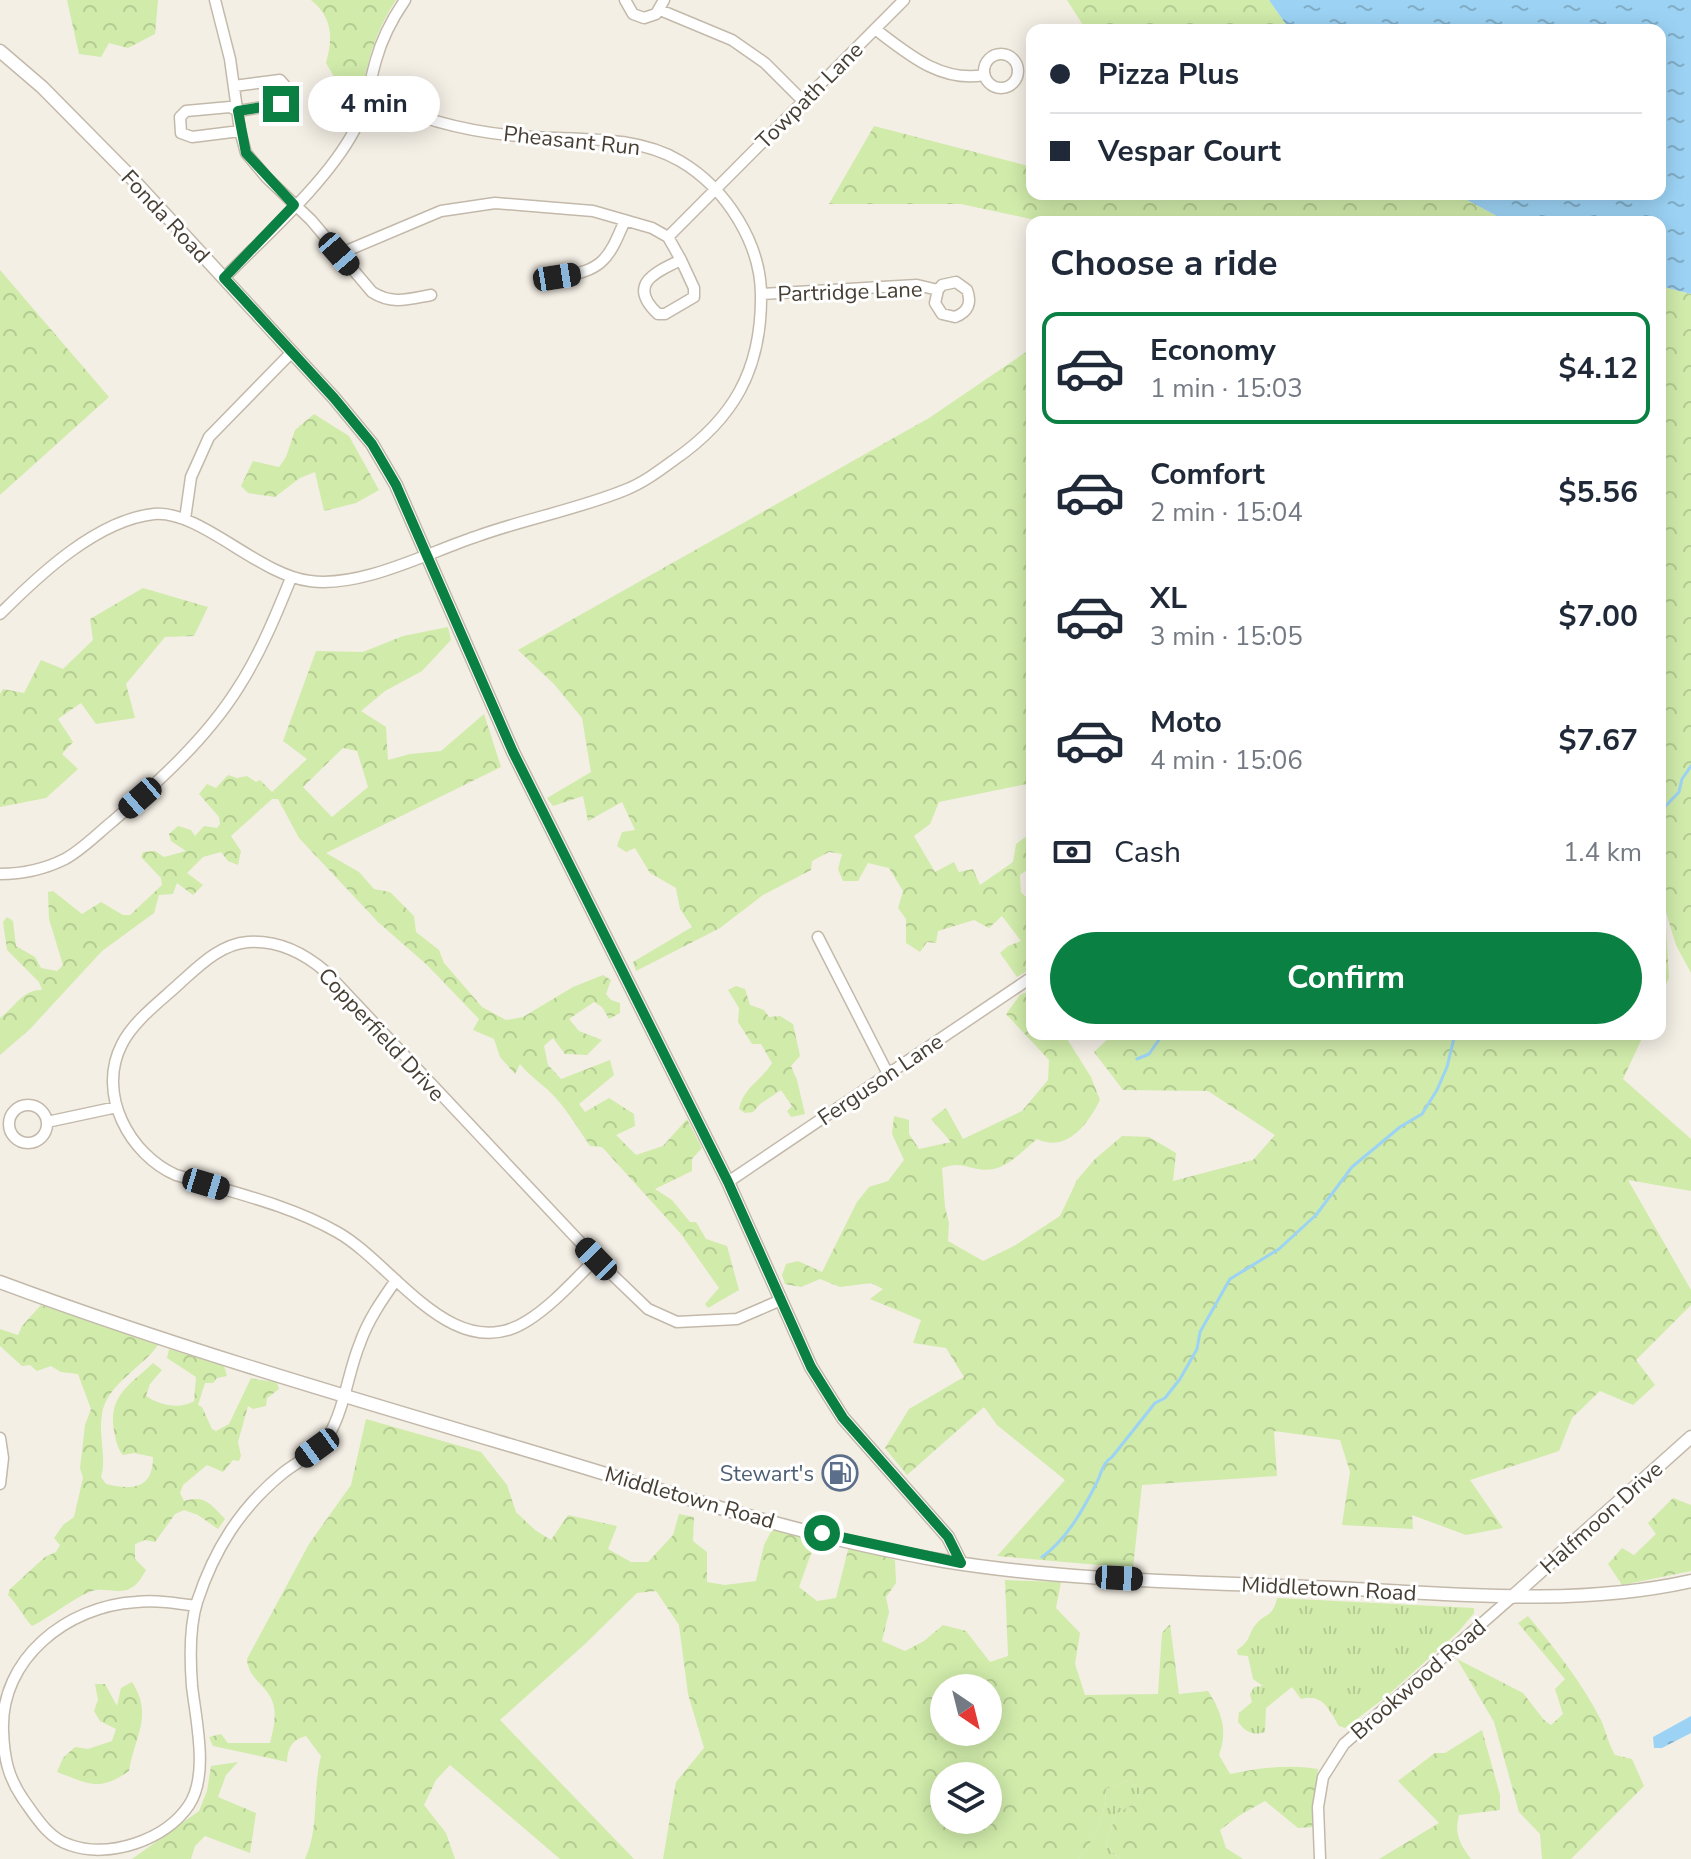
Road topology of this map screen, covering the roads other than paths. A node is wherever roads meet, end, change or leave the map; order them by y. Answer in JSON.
{"nodes":[{"id":1,"x":215,"y":0,"type":"edge"},
{"id":2,"x":405,"y":0,"type":"edge"},
{"id":3,"x":625,"y":0,"type":"edge"},
{"id":4,"x":904,"y":0,"type":"edge"},
{"id":5,"x":662,"y":5,"type":"edge"},
{"id":6,"x":875,"y":29,"type":"junction"},
{"id":7,"x":0,"y":51,"type":"edge"},
{"id":8,"x":984,"y":75,"type":"dead end"},
{"id":9,"x":234,"y":86,"type":"junction"},
{"id":10,"x":368,"y":95,"type":"junction"},
{"id":11,"x":802,"y":100,"type":"junction"},
{"id":12,"x":238,"y":111,"type":"junction"},
{"id":13,"x":240,"y":131,"type":"junction"},
{"id":14,"x":714,"y":190,"type":"junction"},
{"id":15,"x":294,"y":205,"type":"junction"},
{"id":16,"x":625,"y":220,"type":"junction"},
{"id":17,"x":668,"y":237,"type":"junction"},
{"id":18,"x":339,"y":254,"type":"junction"},
{"id":19,"x":681,"y":260,"type":"junction"},
{"id":20,"x":557,"y":277,"type":"dead end"},
{"id":21,"x":224,"y":278,"type":"junction"},
{"id":22,"x":938,"y":290,"type":"dead end"},
{"id":23,"x":762,"y":294,"type":"junction"},
{"id":24,"x":431,"y":295,"type":"dead end"},
{"id":25,"x":291,"y":353,"type":"junction"},
{"id":26,"x":185,"y":519,"type":"junction"},
{"id":27,"x":426,"y":554,"type":"junction"},
{"id":28,"x":291,"y":578,"type":"junction"},
{"id":29,"x":0,"y":614,"type":"edge"},
{"id":30,"x":0,"y":874,"type":"edge"},
{"id":31,"x":818,"y":937,"type":"dead end"},
{"id":32,"x":1026,"y":981,"type":"edge"},
{"id":33,"x":888,"y":1074,"type":"junction"},
{"id":34,"x":117,"y":1107,"type":"junction"},
{"id":35,"x":47,"y":1122,"type":"dead end"},
{"id":36,"x":728,"y":1182,"type":"junction"},
{"id":37,"x":596,"y":1259,"type":"junction"},
{"id":38,"x":396,"y":1280,"type":"junction"},
{"id":39,"x":0,"y":1282,"type":"edge"},
{"id":40,"x":781,"y":1300,"type":"junction"},
{"id":41,"x":343,"y":1396,"type":"junction"},
{"id":42,"x":1691,"y":1437,"type":"edge"},
{"id":43,"x":0,"y":1438,"type":"edge"},
{"id":44,"x":0,"y":1484,"type":"edge"},
{"id":45,"x":961,"y":1563,"type":"junction"},
{"id":46,"x":1691,"y":1581,"type":"edge"},
{"id":47,"x":1512,"y":1597,"type":"junction"},
{"id":48,"x":196,"y":1606,"type":"junction"},
{"id":49,"x":1320,"y":1859,"type":"edge"}],
"edges":[{"from":1,"to":9,"type":"street"},
{"from":2,"to":10,"type":"street"},
{"from":3,"to":5,"type":"street"},
{"from":4,"to":6,"type":"street","name":"Towpath Lane"},
{"from":5,"to":11,"type":"street"},
{"from":6,"to":8,"type":"street"},
{"from":6,"to":11,"type":"street","name":"Towpath Lane"},
{"from":7,"to":21,"type":"street","name":"Fonda Road"},
{"from":9,"to":12,"type":"street"},
{"from":9,"to":12,"type":"street"},
{"from":10,"to":14,"type":"street","name":"Pheasant Run"},
{"from":10,"to":15,"type":"street"},
{"from":11,"to":14,"type":"street","name":"Towpath Lane"},
{"from":12,"to":13,"type":"street"},
{"from":12,"to":13,"type":"street"},
{"from":13,"to":15,"type":"street"},
{"from":14,"to":17,"type":"street","name":"Towpath Lane"},
{"from":14,"to":23,"type":"street","name":"Pheasant Run"},
{"from":15,"to":18,"type":"street"},
{"from":15,"to":21,"type":"street"},
{"from":16,"to":17,"type":"street"},
{"from":16,"to":18,"type":"street"},
{"from":16,"to":20,"type":"street"},
{"from":17,"to":19,"type":"street"},
{"from":18,"to":24,"type":"street"},
{"from":19,"to":19,"type":"street"},
{"from":21,"to":25,"type":"street","name":"Fonda Road"},
{"from":22,"to":23,"type":"street","name":"Partridge Lane"},
{"from":23,"to":27,"type":"street","name":"Pheasant Run"},
{"from":25,"to":26,"type":"street"},
{"from":25,"to":27,"type":"street","name":"Fonda Road"},
{"from":26,"to":28,"type":"street"},
{"from":26,"to":29,"type":"street"},
{"from":27,"to":28,"type":"street","name":"Pheasant Run"},
{"from":27,"to":36,"type":"street","name":"Fonda Road"},
{"from":28,"to":30,"type":"street"},
{"from":31,"to":33,"type":"street"},
{"from":32,"to":33,"type":"street","name":"Ferguson Lane"},
{"from":33,"to":36,"type":"street","name":"Ferguson Lane"},
{"from":34,"to":35,"type":"street"},
{"from":34,"to":37,"type":"street","name":"Copperfield Drive"},
{"from":34,"to":38,"type":"street","name":"Copperfield Drive"},
{"from":36,"to":40,"type":"street","name":"Fonda Road"},
{"from":37,"to":38,"type":"street","name":"Copperfield Drive"},
{"from":37,"to":40,"type":"street","name":"Copperfield Drive"},
{"from":38,"to":41,"type":"street"},
{"from":39,"to":41,"type":"street","name":"Middletown Road"},
{"from":40,"to":45,"type":"street","name":"Fonda Road"},
{"from":41,"to":45,"type":"street","name":"Middletown Road"},
{"from":41,"to":48,"type":"street"},
{"from":42,"to":47,"type":"street","name":"Halfmoon Drive"},
{"from":43,"to":44,"type":"street"},
{"from":45,"to":47,"type":"street","name":"Middletown Road"},
{"from":46,"to":47,"type":"street","name":"Middletown Road"},
{"from":47,"to":49,"type":"street","name":"Brookwood Road"},
{"from":48,"to":48,"type":"street"}]}
